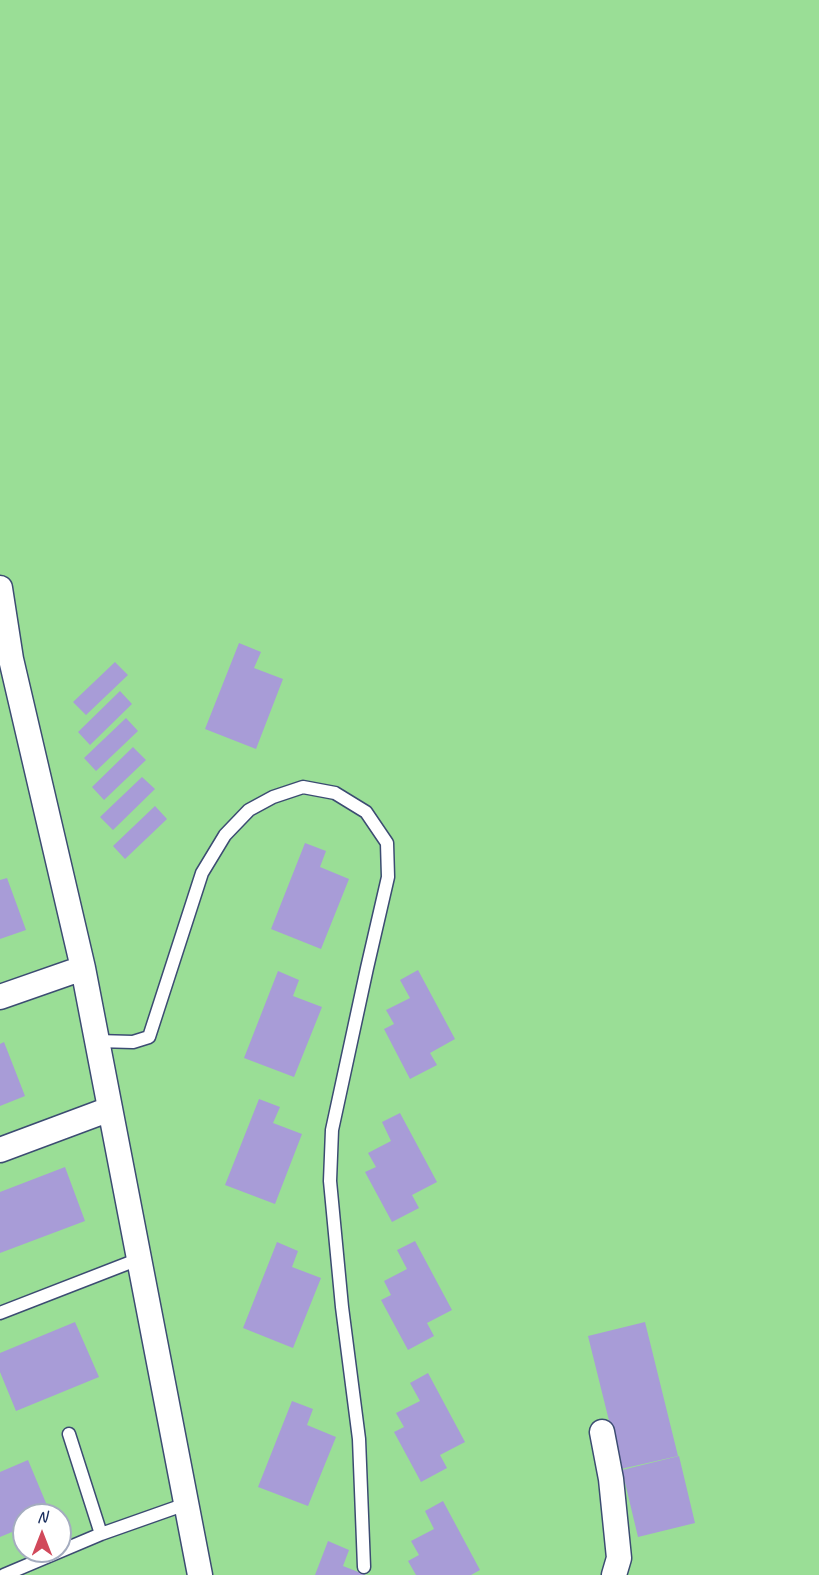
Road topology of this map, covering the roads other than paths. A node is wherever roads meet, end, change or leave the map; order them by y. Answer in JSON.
{"nodes":[{"id":1,"x":0,"y":588,"type":"edge"},
{"id":2,"x":83,"y":968,"type":"junction"},
{"id":3,"x":0,"y":997,"type":"edge"},
{"id":4,"x":97,"y":1041,"type":"junction"},
{"id":5,"x":110,"y":1109,"type":"junction"},
{"id":6,"x":0,"y":1150,"type":"edge"},
{"id":7,"x":139,"y":1259,"type":"junction"},
{"id":8,"x":0,"y":1313,"type":"edge"},
{"id":9,"x":602,"y":1432,"type":"dead end"},
{"id":10,"x":69,"y":1434,"type":"dead end"},
{"id":11,"x":186,"y":1504,"type":"junction"},
{"id":12,"x":101,"y":1534,"type":"junction"},
{"id":13,"x":364,"y":1567,"type":"dead end"},
{"id":14,"x":4,"y":1575,"type":"edge"},
{"id":15,"x":200,"y":1575,"type":"edge"},
{"id":16,"x":614,"y":1575,"type":"edge"}],
"edges":[{"from":1,"to":2,"type":"street"},
{"from":2,"to":3,"type":"street"},
{"from":2,"to":4,"type":"street"},
{"from":4,"to":5,"type":"street"},
{"from":4,"to":13,"type":"lane"},
{"from":5,"to":6,"type":"street"},
{"from":5,"to":7,"type":"street"},
{"from":7,"to":8,"type":"lane"},
{"from":7,"to":11,"type":"street"},
{"from":9,"to":16,"type":"street"},
{"from":10,"to":12,"type":"lane"},
{"from":11,"to":12,"type":"lane"},
{"from":11,"to":15,"type":"street"},
{"from":12,"to":14,"type":"lane"}]}
